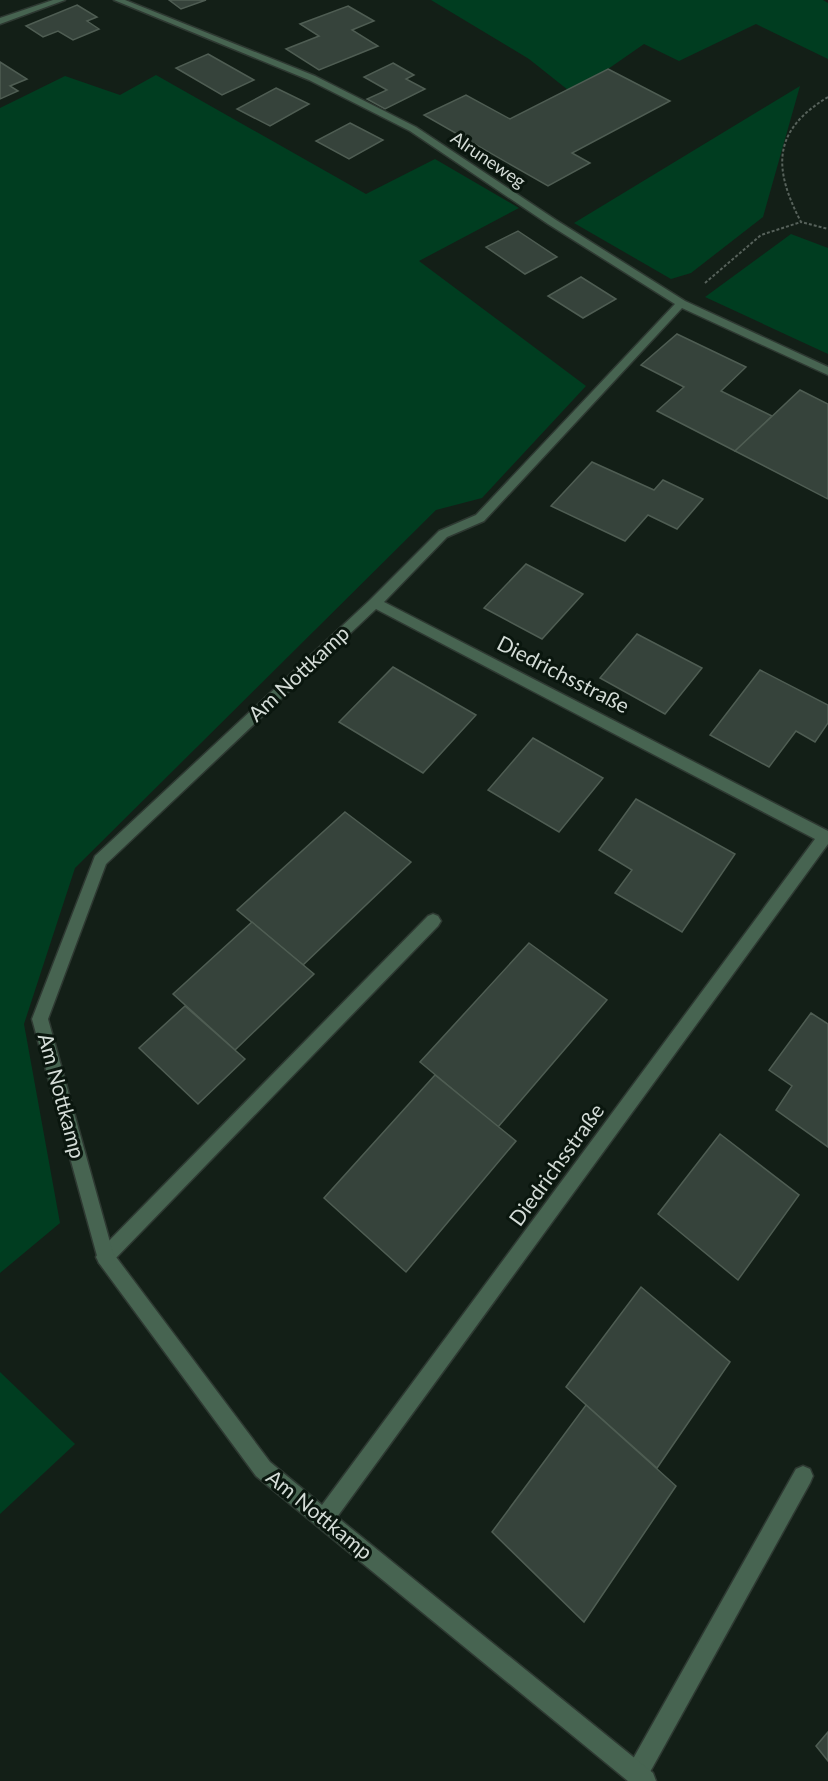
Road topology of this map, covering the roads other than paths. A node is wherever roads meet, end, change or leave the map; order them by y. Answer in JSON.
{"nodes":[{"id":1,"x":61,"y":0,"type":"edge"},
{"id":2,"x":118,"y":0,"type":"edge"},
{"id":3,"x":0,"y":21,"type":"edge"},
{"id":4,"x":681,"y":303,"type":"junction"},
{"id":5,"x":828,"y":371,"type":"edge"},
{"id":6,"x":375,"y":603,"type":"junction"},
{"id":7,"x":827,"y":838,"type":"edge"},
{"id":8,"x":433,"y":921,"type":"dead end"},
{"id":9,"x":105,"y":1257,"type":"junction"},
{"id":10,"x":803,"y":1476,"type":"dead end"},
{"id":11,"x":324,"y":1519,"type":"junction"},
{"id":12,"x":641,"y":1778,"type":"edge"}],
"edges":[{"from":1,"to":3,"type":"street"},
{"from":2,"to":4,"type":"street","name":"Alruneweg"},
{"from":4,"to":5,"type":"street","name":"Alruneweg"},
{"from":4,"to":6,"type":"street","name":"Am Nottkamp"},
{"from":6,"to":7,"type":"street","name":"Diedrichsstraße"},
{"from":6,"to":9,"type":"street","name":"Am Nottkamp"},
{"from":7,"to":11,"type":"street","name":"Diedrichsstraße"},
{"from":8,"to":9,"type":"street"},
{"from":9,"to":11,"type":"street","name":"Am Nottkamp"},
{"from":10,"to":12,"type":"street","name":"Am Nottkamp"},
{"from":11,"to":12,"type":"street","name":"Am Nottkamp"}]}
